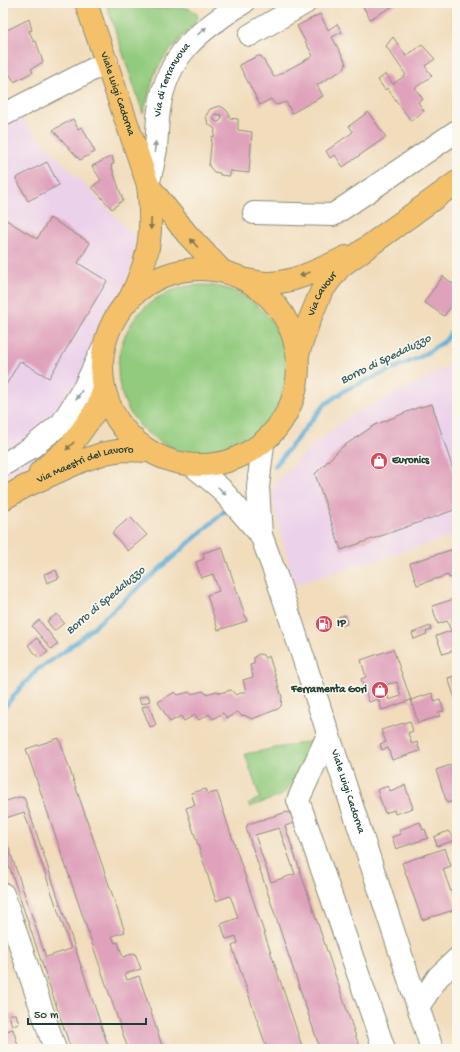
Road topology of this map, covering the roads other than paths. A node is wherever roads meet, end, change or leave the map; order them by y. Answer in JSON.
{"nodes":[{"id":1,"x":86,"y":3,"type":"edge"},
{"id":2,"x":243,"y":3,"type":"edge"},
{"id":3,"x":305,"y":3,"type":"edge"},
{"id":4,"x":250,"y":36,"type":"dead end"},
{"id":5,"x":107,"y":62,"type":"junction"},
{"id":6,"x":3,"y":115,"type":"edge"},
{"id":7,"x":457,"y":131,"type":"edge"},
{"id":8,"x":457,"y":182,"type":"edge"},
{"id":9,"x":148,"y":185,"type":"junction"},
{"id":10,"x":254,"y":213,"type":"dead end"},
{"id":11,"x":366,"y":247,"type":"junction"},
{"id":12,"x":222,"y":271,"type":"junction"},
{"id":13,"x":246,"y":280,"type":"junction"},
{"id":14,"x":130,"y":297,"type":"junction"},
{"id":15,"x":103,"y":348,"type":"junction"},
{"id":16,"x":298,"y":354,"type":"junction"},
{"id":17,"x":104,"y":389,"type":"junction"},
{"id":18,"x":263,"y":444,"type":"junction"},
{"id":19,"x":149,"y":451,"type":"junction"},
{"id":20,"x":3,"y":465,"type":"edge"},
{"id":21,"x":192,"y":465,"type":"junction"},
{"id":22,"x":24,"y":487,"type":"junction"},
{"id":23,"x":3,"y":499,"type":"edge"},
{"id":24,"x":261,"y":535,"type":"junction"},
{"id":25,"x":328,"y":735,"type":"junction"},
{"id":26,"x":3,"y":894,"type":"edge"},
{"id":27,"x":457,"y":959,"type":"edge"},
{"id":28,"x":404,"y":966,"type":"junction"},
{"id":29,"x":438,"y":977,"type":"junction"},
{"id":30,"x":418,"y":1007,"type":"junction"},
{"id":31,"x":55,"y":1049,"type":"edge"},
{"id":32,"x":384,"y":1049,"type":"edge"},
{"id":33,"x":432,"y":1049,"type":"edge"}],
"edges":[{"from":1,"to":5,"type":"main road","name":"Viale Luigi Cadorna"},
{"from":9,"to":2,"type":"street","name":"Via di Terranuova","one_way":true},
{"from":3,"to":4,"type":"street"},
{"from":5,"to":6,"type":"street"},
{"from":5,"to":9,"type":"main road","name":"Viale Luigi Cadorna"},
{"from":7,"to":10,"type":"street"},
{"from":8,"to":11,"type":"main road","name":"Via Cavour"},
{"from":12,"to":9,"type":"main road","name":"Viale Luigi Cadorna","one_way":true},
{"from":9,"to":14,"type":"main road","name":"Viale Luigi Cadorna","one_way":true},
{"from":11,"to":13,"type":"main road","name":"Via Cavour","one_way":true},
{"from":11,"to":16,"type":"main road","name":"Via Cavour"},
{"from":12,"to":13,"type":"main road"},
{"from":12,"to":14,"type":"main road"},
{"from":13,"to":16,"type":"main road"},
{"from":14,"to":15,"type":"main road"},
{"from":15,"to":17,"type":"main road"},
{"from":15,"to":20,"type":"street","one_way":true},
{"from":16,"to":18,"type":"main road"},
{"from":17,"to":19,"type":"main road"},
{"from":17,"to":22,"type":"main road","name":"Via Maestri del Lavoro","one_way":true},
{"from":18,"to":21,"type":"main road"},
{"from":18,"to":24,"type":"street","name":"Viale Luigi Cadorna"},
{"from":19,"to":21,"type":"main road"},
{"from":19,"to":22,"type":"main road","name":"Via Maestri del Lavoro"},
{"from":21,"to":24,"type":"street","name":"Viale Luigi Cadorna","one_way":true},
{"from":22,"to":23,"type":"main road","name":"Via Maestri del Lavoro"},
{"from":24,"to":25,"type":"street","name":"Viale Luigi Cadorna"},
{"from":25,"to":28,"type":"street","name":"Viale Luigi Cadorna"},
{"from":25,"to":32,"type":"street"},
{"from":26,"to":31,"type":"street"},
{"from":27,"to":29,"type":"street"},
{"from":28,"to":29,"type":"street"},
{"from":28,"to":30,"type":"street","name":"Viale Luigi Cadorna"},
{"from":29,"to":30,"type":"street"},
{"from":30,"to":33,"type":"street","name":"Viale Luigi Cadorna"}]}
